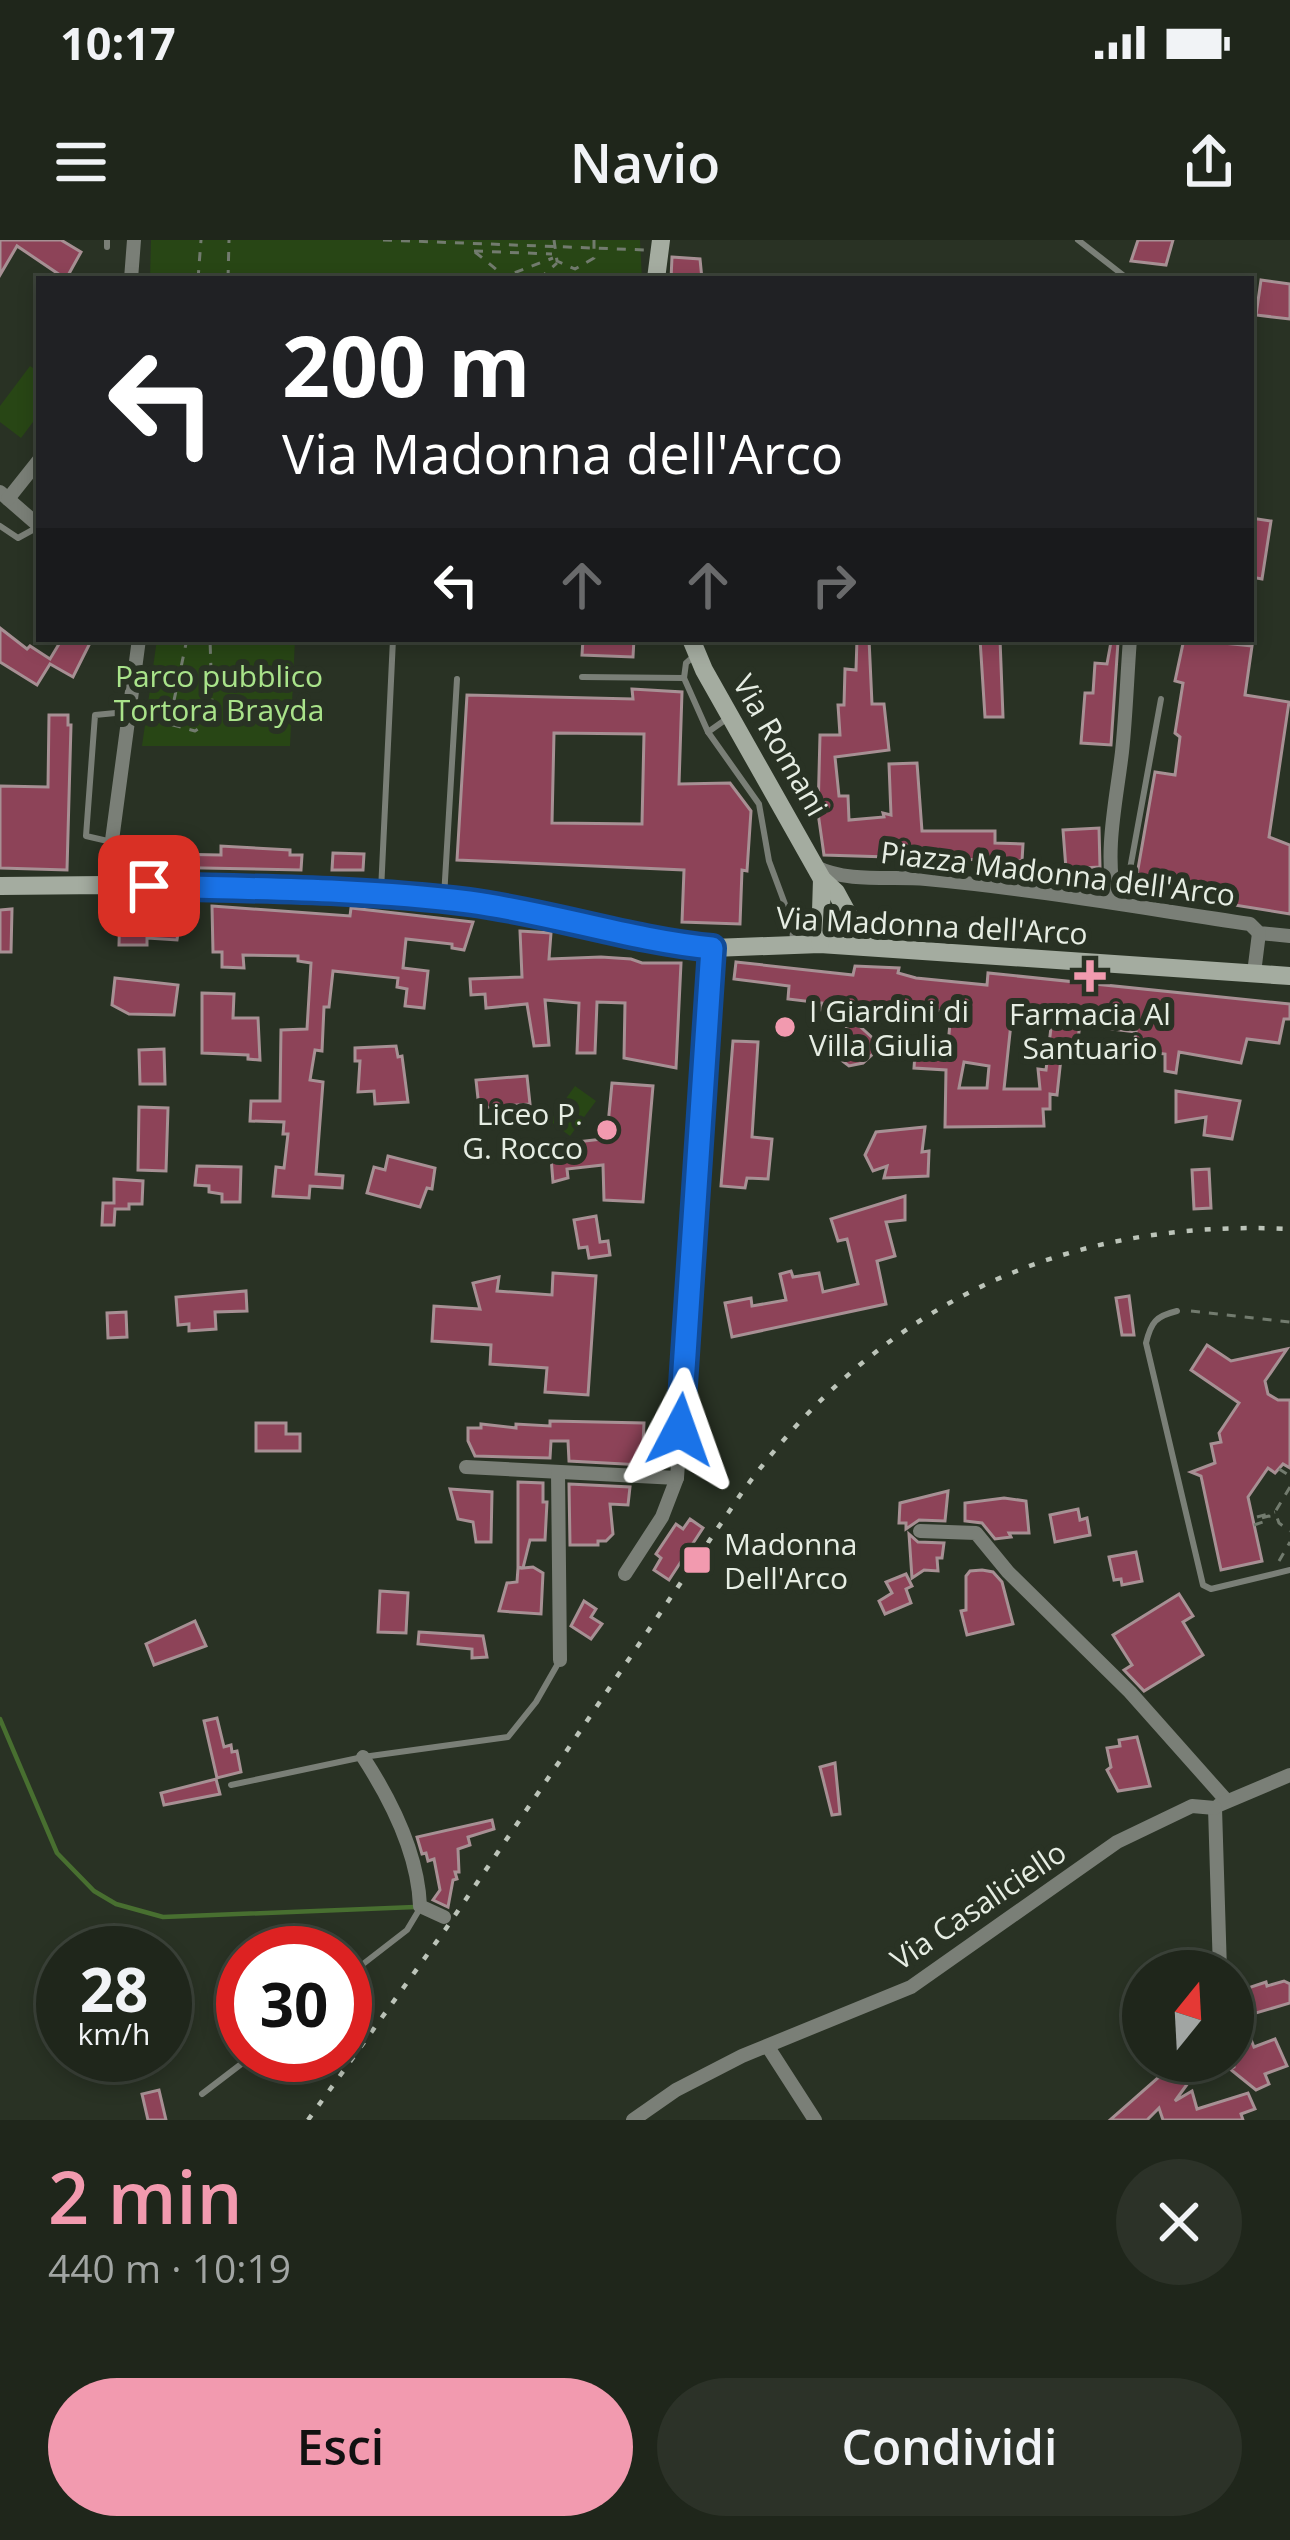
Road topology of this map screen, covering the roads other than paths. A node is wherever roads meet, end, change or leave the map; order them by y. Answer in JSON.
{"nodes":[{"id":1,"x":134,"y":240,"type":"edge"},
{"id":2,"x":1078,"y":240,"type":"edge"},
{"id":3,"x":660,"y":246,"type":"edge"},
{"id":4,"x":131,"y":276,"type":"edge"},
{"id":5,"x":656,"y":276,"type":"edge"},
{"id":6,"x":1124,"y":276,"type":"edge"},
{"id":7,"x":36,"y":463,"type":"edge"},
{"id":8,"x":4,"y":495,"type":"edge"},
{"id":9,"x":36,"y":523,"type":"edge"},
{"id":10,"x":0,"y":526,"type":"edge"},
{"id":11,"x":36,"y":528,"type":"edge"},
{"id":12,"x":139,"y":642,"type":"edge"},
{"id":13,"x":393,"y":642,"type":"edge"},
{"id":14,"x":1130,"y":642,"type":"edge"},
{"id":15,"x":694,"y":646,"type":"edge"},
{"id":16,"x":582,"y":677,"type":"dead end"},
{"id":17,"x":684,"y":678,"type":"junction"},
{"id":18,"x":457,"y":679,"type":"dead end"},
{"id":19,"x":1161,"y":699,"type":"dead end"},
{"id":20,"x":129,"y":712,"type":"junction"},
{"id":21,"x":731,"y":717,"type":"junction"},
{"id":22,"x":708,"y":732,"type":"junction"},
{"id":23,"x":112,"y":842,"type":"junction"},
{"id":24,"x":819,"y":873,"type":"junction"},
{"id":25,"x":106,"y":885,"type":"junction"},
{"id":26,"x":0,"y":886,"type":"edge"},
{"id":27,"x":381,"y":895,"type":"junction"},
{"id":28,"x":444,"y":900,"type":"junction"},
{"id":29,"x":1119,"y":902,"type":"junction"},
{"id":30,"x":1259,"y":933,"type":"junction"},
{"id":31,"x":1290,"y":936,"type":"edge"},
{"id":32,"x":820,"y":944,"type":"junction"},
{"id":33,"x":793,"y":945,"type":"junction"},
{"id":34,"x":866,"y":947,"type":"junction"},
{"id":35,"x":712,"y":948,"type":"junction"},
{"id":36,"x":1254,"y":973,"type":"junction"},
{"id":37,"x":1290,"y":976,"type":"edge"},
{"id":38,"x":1177,"y":1311,"type":"road end"},
{"id":39,"x":466,"y":1467,"type":"dead end"},
{"id":40,"x":558,"y":1472,"type":"junction"},
{"id":41,"x":677,"y":1478,"type":"junction"},
{"id":42,"x":920,"y":1531,"type":"dead end"},
{"id":43,"x":1290,"y":1570,"type":"edge"},
{"id":44,"x":625,"y":1574,"type":"dead end"},
{"id":45,"x":560,"y":1660,"type":"joint"},
{"id":46,"x":363,"y":1757,"type":"junction"},
{"id":47,"x":1290,"y":1775,"type":"edge"},
{"id":48,"x":231,"y":1785,"type":"dead end"},
{"id":49,"x":1221,"y":1804,"type":"junction"},
{"id":50,"x":420,"y":1906,"type":"junction"},
{"id":51,"x":444,"y":1917,"type":"dead end"},
{"id":52,"x":1220,"y":1950,"type":"edge"},
{"id":53,"x":372,"y":1957,"type":"edge"},
{"id":54,"x":768,"y":2047,"type":"junction"},
{"id":55,"x":218,"y":2082,"type":"edge"},
{"id":56,"x":202,"y":2094,"type":"dead end"},
{"id":57,"x":633,"y":2120,"type":"edge"},
{"id":58,"x":814,"y":2120,"type":"edge"}],
"edges":[{"from":1,"to":4,"type":"street"},
{"from":2,"to":6,"type":"lane"},
{"from":3,"to":5,"type":"main road"},
{"from":7,"to":8,"type":"street"},
{"from":8,"to":9,"type":"street"},
{"from":10,"to":11,"type":"lane"},
{"from":12,"to":20,"type":"street"},
{"from":13,"to":27,"type":"lane"},
{"from":14,"to":29,"type":"street"},
{"from":15,"to":17,"type":"lane"},
{"from":15,"to":21,"type":"main road","name":"Via Romani"},
{"from":16,"to":17,"type":"lane"},
{"from":17,"to":22,"type":"lane"},
{"from":18,"to":28,"type":"lane"},
{"from":19,"to":29,"type":"lane"},
{"from":20,"to":23,"type":"street"},
{"from":20,"to":23,"type":"lane"},
{"from":21,"to":22,"type":"lane"},
{"from":21,"to":24,"type":"main road","name":"Via Romani"},
{"from":22,"to":33,"type":"lane"},
{"from":23,"to":25,"type":"street"},
{"from":24,"to":29,"type":"street","name":"Piazza Madonna dell'Arco"},
{"from":24,"to":32,"type":"main road"},
{"from":24,"to":34,"type":"main road","name":"Via Romani"},
{"from":25,"to":26,"type":"main road","name":"Via Madonna dell'Arco"},
{"from":25,"to":27,"type":"main road","name":"Via Madonna dell'Arco"},
{"from":27,"to":28,"type":"main road","name":"Via Madonna dell'Arco"},
{"from":28,"to":35,"type":"main road","name":"Via Madonna dell'Arco"},
{"from":29,"to":30,"type":"street","name":"Piazza Madonna dell'Arco"},
{"from":30,"to":31,"type":"street","name":"Piazza Madonna dell'Arco"},
{"from":30,"to":36,"type":"street"},
{"from":32,"to":33,"type":"main road","name":"Via Madonna dell'Arco"},
{"from":32,"to":34,"type":"main road","name":"Via Madonna dell'Arco"},
{"from":33,"to":35,"type":"main road","name":"Via Madonna dell'Arco"},
{"from":34,"to":36,"type":"main road","name":"Via Madonna dell'Arco"},
{"from":35,"to":41,"type":"street"},
{"from":36,"to":37,"type":"main road","name":"Via Madonna dell'Arco"},
{"from":38,"to":43,"type":"lane"},
{"from":39,"to":40,"type":"street"},
{"from":40,"to":41,"type":"street"},
{"from":40,"to":45,"type":"street"},
{"from":41,"to":44,"type":"street"},
{"from":42,"to":49,"type":"street"},
{"from":45,"to":46,"type":"lane"},
{"from":46,"to":48,"type":"lane"},
{"from":46,"to":50,"type":"street"},
{"from":47,"to":49,"type":"street","name":"Via Casaliciello"},
{"from":49,"to":52,"type":"street"},
{"from":49,"to":54,"type":"street","name":"Via Casaliciello"},
{"from":50,"to":51,"type":"street"},
{"from":50,"to":53,"type":"lane"},
{"from":54,"to":57,"type":"street","name":"Via Casaliciello"},
{"from":54,"to":58,"type":"street"},
{"from":55,"to":56,"type":"lane"}]}
